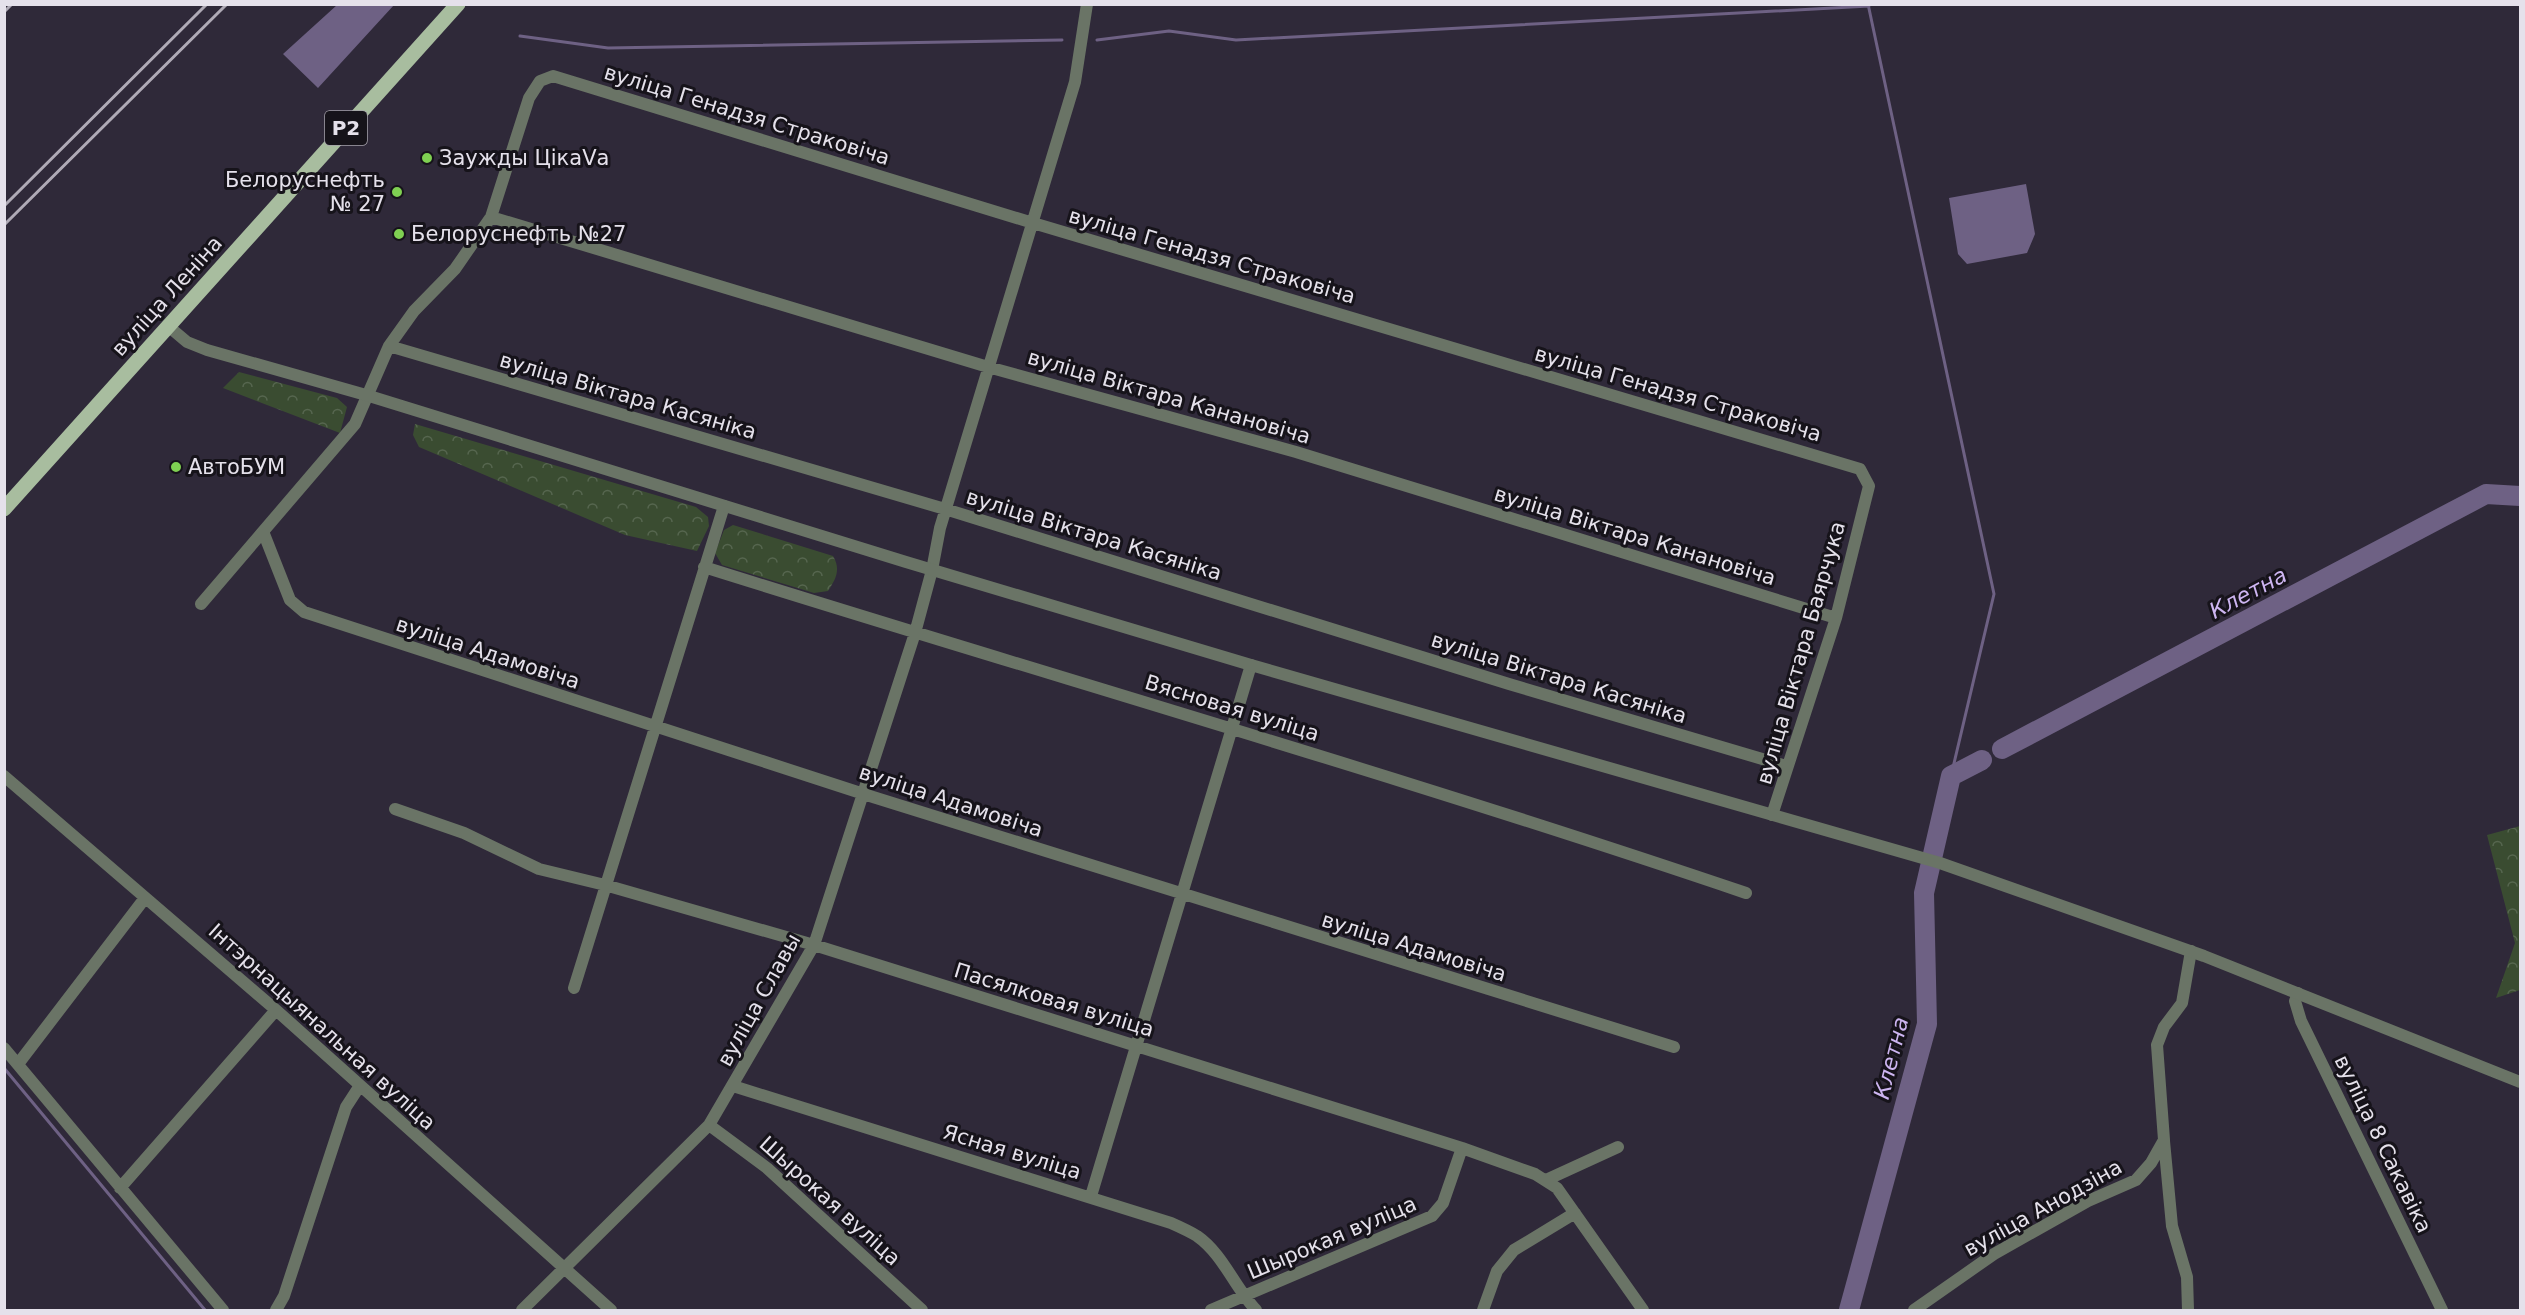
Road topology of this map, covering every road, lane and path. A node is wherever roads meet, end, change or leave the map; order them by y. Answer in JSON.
{"nodes":[{"id":1,"x":458,"y":4,"type":"edge"},
{"id":2,"x":1087,"y":4,"type":"edge"},
{"id":3,"x":491,"y":217,"type":"junction"},
{"id":4,"x":1033,"y":224,"type":"junction"},
{"id":5,"x":168,"y":326,"type":"junction"},
{"id":6,"x":389,"y":346,"type":"junction"},
{"id":7,"x":988,"y":367,"type":"junction"},
{"id":8,"x":366,"y":395,"type":"junction"},
{"id":9,"x":1860,"y":469,"type":"joint"},
{"id":10,"x":724,"y":506,"type":"junction"},
{"id":11,"x":4,"y":509,"type":"edge"},
{"id":12,"x":945,"y":509,"type":"junction"},
{"id":13,"x":264,"y":534,"type":"junction"},
{"id":14,"x":704,"y":567,"type":"junction"},
{"id":15,"x":932,"y":570,"type":"junction"},
{"id":16,"x":201,"y":604,"type":"dead end"},
{"id":17,"x":1836,"y":618,"type":"junction"},
{"id":18,"x":915,"y":633,"type":"junction"},
{"id":19,"x":1251,"y":665,"type":"junction"},
{"id":20,"x":655,"y":727,"type":"junction"},
{"id":21,"x":1233,"y":727,"type":"junction"},
{"id":22,"x":1786,"y":766,"type":"junction"},
{"id":23,"x":4,"y":776,"type":"edge"},
{"id":24,"x":863,"y":794,"type":"junction"},
{"id":25,"x":395,"y":809,"type":"dead end"},
{"id":26,"x":1772,"y":815,"type":"junction"},
{"id":27,"x":605,"y":885,"type":"junction"},
{"id":28,"x":1746,"y":893,"type":"dead end"},
{"id":29,"x":1183,"y":896,"type":"junction"},
{"id":30,"x":145,"y":898,"type":"junction"},
{"id":31,"x":814,"y":945,"type":"junction"},
{"id":32,"x":2191,"y":951,"type":"junction"},
{"id":33,"x":574,"y":988,"type":"dead end"},
{"id":34,"x":2298,"y":993,"type":"junction"},
{"id":35,"x":276,"y":1010,"type":"junction"},
{"id":36,"x":1138,"y":1047,"type":"junction"},
{"id":37,"x":1674,"y":1047,"type":"dead end"},
{"id":38,"x":4,"y":1048,"type":"edge"},
{"id":39,"x":18,"y":1064,"type":"junction"},
{"id":40,"x":2520,"y":1082,"type":"edge"},
{"id":41,"x":734,"y":1086,"type":"junction"},
{"id":42,"x":359,"y":1087,"type":"junction"},
{"id":43,"x":709,"y":1125,"type":"junction"},
{"id":44,"x":2164,"y":1140,"type":"junction"},
{"id":45,"x":1618,"y":1147,"type":"dead end"},
{"id":46,"x":1462,"y":1148,"type":"junction"},
{"id":47,"x":1546,"y":1180,"type":"junction"},
{"id":48,"x":120,"y":1188,"type":"junction"},
{"id":49,"x":1091,"y":1196,"type":"junction"},
{"id":50,"x":1575,"y":1213,"type":"junction"},
{"id":51,"x":563,"y":1267,"type":"junction"},
{"id":52,"x":1250,"y":1304,"type":"edge"},
{"id":53,"x":223,"y":1311,"type":"edge"},
{"id":54,"x":276,"y":1311,"type":"edge"},
{"id":55,"x":522,"y":1311,"type":"edge"},
{"id":56,"x":611,"y":1311,"type":"edge"},
{"id":57,"x":922,"y":1311,"type":"edge"},
{"id":58,"x":1211,"y":1311,"type":"edge"},
{"id":59,"x":1483,"y":1311,"type":"edge"},
{"id":60,"x":1643,"y":1311,"type":"edge"},
{"id":61,"x":1914,"y":1311,"type":"edge"},
{"id":62,"x":2188,"y":1311,"type":"edge"},
{"id":63,"x":2442,"y":1311,"type":"edge"}],
"edges":[{"from":1,"to":5,"type":"main road","name":"вуліца Леніна","number":"Р2"},
{"from":2,"to":4,"type":"street","name":"вуліца Славы"},
{"from":3,"to":4,"type":"street","name":"вуліца Генадзя Страковіча"},
{"from":3,"to":6,"type":"street"},
{"from":3,"to":7,"type":"street","name":"вуліца Віктара Канановіча"},
{"from":4,"to":7,"type":"street","name":"вуліца Славы"},
{"from":4,"to":9,"type":"street","name":"вуліца Генадзя Страковіча"},
{"from":5,"to":8,"type":"street"},
{"from":5,"to":11,"type":"main road","name":"вуліца Леніна","number":"Р2"},
{"from":6,"to":8,"type":"street"},
{"from":6,"to":12,"type":"street","name":"вуліца Віктара Касяніка"},
{"from":7,"to":12,"type":"street","name":"вуліца Славы"},
{"from":7,"to":17,"type":"street","name":"вуліца Віктара Канановіча"},
{"from":8,"to":10,"type":"street"},
{"from":8,"to":13,"type":"street"},
{"from":9,"to":17,"type":"street","name":"вуліца Віктара Баярчука"},
{"from":10,"to":14,"type":"street"},
{"from":10,"to":15,"type":"street"},
{"from":12,"to":15,"type":"street","name":"вуліца Славы"},
{"from":12,"to":22,"type":"street","name":"вуліца Віктара Касяніка"},
{"from":13,"to":16,"type":"street"},
{"from":13,"to":20,"type":"street","name":"вуліца Адамовіча"},
{"from":14,"to":18,"type":"street","name":"Вясновая вуліца"},
{"from":14,"to":20,"type":"street"},
{"from":15,"to":18,"type":"street","name":"вуліца Славы"},
{"from":15,"to":19,"type":"street"},
{"from":17,"to":22,"type":"street","name":"вуліца Віктара Баярчука"},
{"from":18,"to":21,"type":"street","name":"Вясновая вуліца"},
{"from":18,"to":24,"type":"street","name":"вуліца Славы"},
{"from":19,"to":21,"type":"street"},
{"from":19,"to":26,"type":"street"},
{"from":20,"to":24,"type":"street","name":"вуліца Адамовіча"},
{"from":20,"to":27,"type":"street"},
{"from":21,"to":28,"type":"street","name":"Вясновая вуліца"},
{"from":21,"to":29,"type":"street"},
{"from":22,"to":26,"type":"street","name":"вуліца Віктара Баярчука"},
{"from":23,"to":30,"type":"street","name":"Інтэрнацыянальная вуліца"},
{"from":24,"to":29,"type":"street","name":"вуліца Адамовіча"},
{"from":24,"to":31,"type":"street","name":"вуліца Славы"},
{"from":25,"to":27,"type":"street","name":"Пасялковая вуліца"},
{"from":26,"to":32,"type":"street"},
{"from":27,"to":31,"type":"street","name":"Пасялковая вуліца"},
{"from":27,"to":33,"type":"street"},
{"from":29,"to":36,"type":"street"},
{"from":29,"to":37,"type":"street","name":"вуліца Адамовіча"},
{"from":30,"to":35,"type":"street","name":"Інтэрнацыянальная вуліца"},
{"from":30,"to":39,"type":"street"},
{"from":31,"to":36,"type":"street","name":"Пасялковая вуліца"},
{"from":31,"to":41,"type":"street","name":"вуліца Славы"},
{"from":32,"to":34,"type":"street"},
{"from":32,"to":44,"type":"street"},
{"from":34,"to":40,"type":"street"},
{"from":34,"to":63,"type":"street","name":"вуліца 8 Сакавіка"},
{"from":35,"to":42,"type":"street","name":"Інтэрнацыянальная вуліца"},
{"from":35,"to":48,"type":"street"},
{"from":36,"to":46,"type":"street","name":"Пасялковая вуліца"},
{"from":36,"to":49,"type":"street"},
{"from":38,"to":39,"type":"street"},
{"from":39,"to":48,"type":"street"},
{"from":41,"to":43,"type":"street","name":"вуліца Славы"},
{"from":41,"to":49,"type":"street","name":"Ясная вуліца"},
{"from":42,"to":51,"type":"street","name":"Інтэрнацыянальная вуліца"},
{"from":42,"to":54,"type":"street"},
{"from":43,"to":51,"type":"street","name":"вуліца Славы"},
{"from":43,"to":57,"type":"street","name":"Шырокая вуліца"},
{"from":44,"to":61,"type":"street","name":"вуліца Анодзіна"},
{"from":44,"to":62,"type":"street"},
{"from":45,"to":47,"type":"street"},
{"from":46,"to":47,"type":"street","name":"Пасялковая вуліца"},
{"from":46,"to":52,"type":"street","name":"Шырокая вуліца"},
{"from":47,"to":50,"type":"street","name":"Пасялковая вуліца"},
{"from":48,"to":53,"type":"street"},
{"from":49,"to":52,"type":"street","name":"Ясная вуліца"},
{"from":50,"to":59,"type":"street"},
{"from":50,"to":60,"type":"street","name":"Пасялковая вуліца"},
{"from":51,"to":55,"type":"street","name":"вуліца Славы"},
{"from":51,"to":56,"type":"street","name":"Інтэрнацыянальная вуліца"},
{"from":52,"to":58,"type":"street","name":"Шырокая вуліца"}]}
